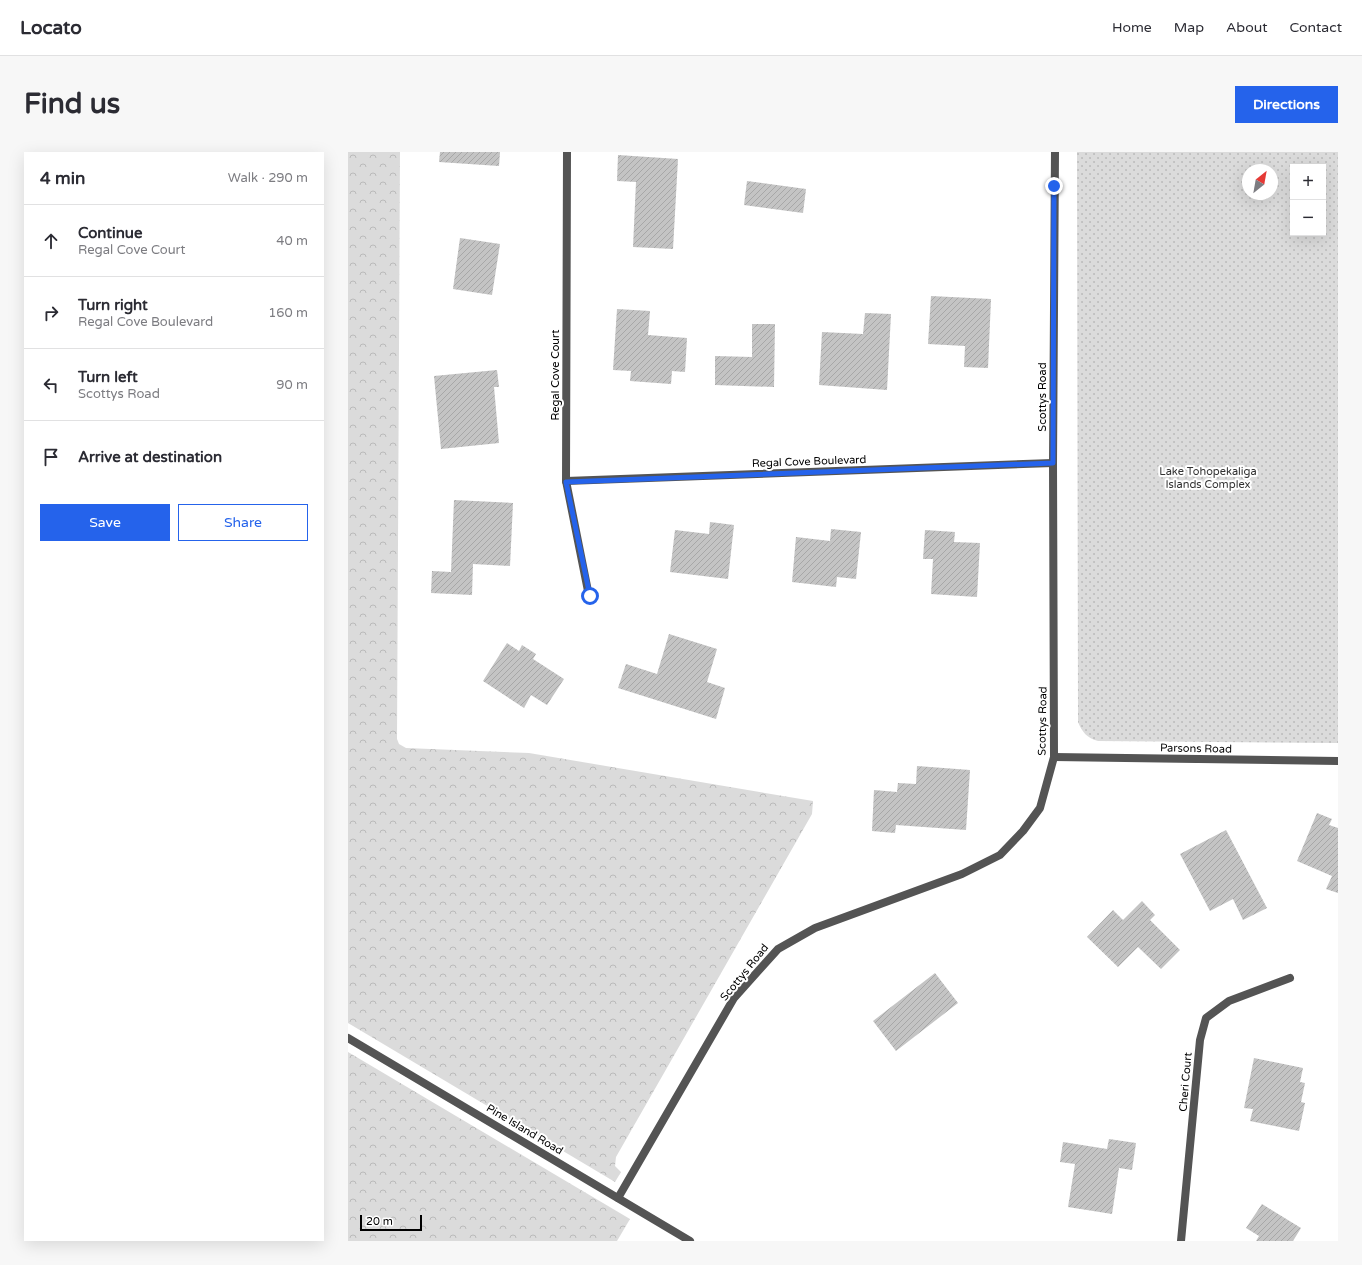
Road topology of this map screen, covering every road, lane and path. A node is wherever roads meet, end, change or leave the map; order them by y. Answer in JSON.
{"nodes":[{"id":1,"x":567,"y":152,"type":"edge"},
{"id":2,"x":1055,"y":152,"type":"edge"},
{"id":3,"x":1053,"y":463,"type":"junction"},
{"id":4,"x":566,"y":482,"type":"junction"},
{"id":5,"x":590,"y":596,"type":"dead end"},
{"id":6,"x":1054,"y":757,"type":"junction"},
{"id":7,"x":1338,"y":761,"type":"edge"},
{"id":8,"x":1290,"y":978,"type":"dead end"},
{"id":9,"x":348,"y":1038,"type":"edge"},
{"id":10,"x":618,"y":1198,"type":"junction"},
{"id":11,"x":690,"y":1241,"type":"edge"},
{"id":12,"x":1181,"y":1241,"type":"edge"}],
"edges":[{"from":1,"to":4,"type":"street","name":"Regal Cove Court"},
{"from":2,"to":3,"type":"street","name":"Scottys Road"},
{"from":3,"to":4,"type":"street","name":"Regal Cove Boulevard"},
{"from":3,"to":6,"type":"street","name":"Scottys Road"},
{"from":4,"to":5,"type":"street","name":"Regal Cove Court"},
{"from":6,"to":7,"type":"street","name":"Parsons Road"},
{"from":6,"to":10,"type":"street","name":"Scottys Road"},
{"from":8,"to":12,"type":"street","name":"Cheri Court"},
{"from":9,"to":10,"type":"street","name":"Pine Island Road"},
{"from":10,"to":11,"type":"street","name":"Pine Island Road"}]}
